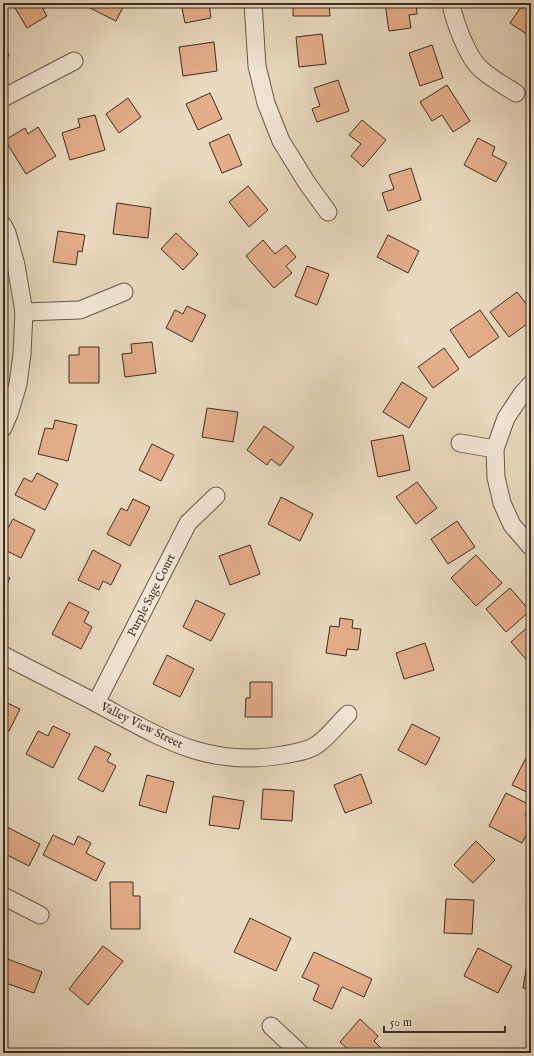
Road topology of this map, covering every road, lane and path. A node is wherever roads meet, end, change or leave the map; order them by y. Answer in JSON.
{"nodes":[{"id":1,"x":253,"y":3,"type":"edge"},
{"id":2,"x":451,"y":3,"type":"edge"},
{"id":3,"x":74,"y":61,"type":"dead end"},
{"id":4,"x":516,"y":93,"type":"dead end"},
{"id":5,"x":3,"y":98,"type":"edge"},
{"id":6,"x":328,"y":212,"type":"dead end"},
{"id":7,"x":3,"y":225,"type":"edge"},
{"id":8,"x":124,"y":292,"type":"dead end"},
{"id":9,"x":24,"y":312,"type":"junction"},
{"id":10,"x":531,"y":384,"type":"edge"},
{"id":11,"x":3,"y":428,"type":"edge"},
{"id":12,"x":460,"y":443,"type":"dead end"},
{"id":13,"x":495,"y":449,"type":"junction"},
{"id":14,"x":216,"y":496,"type":"dead end"},
{"id":15,"x":531,"y":547,"type":"edge"},
{"id":16,"x":3,"y":655,"type":"edge"},
{"id":17,"x":96,"y":703,"type":"junction"},
{"id":18,"x":348,"y":714,"type":"dead end"},
{"id":19,"x":3,"y":896,"type":"edge"},
{"id":20,"x":40,"y":915,"type":"dead end"},
{"id":21,"x":271,"y":1026,"type":"dead end"},
{"id":22,"x":300,"y":1053,"type":"edge"}],
"edges":[{"from":1,"to":6,"type":"street"},
{"from":2,"to":4,"type":"street"},
{"from":3,"to":5,"type":"street"},
{"from":7,"to":9,"type":"street"},
{"from":8,"to":9,"type":"street"},
{"from":9,"to":11,"type":"street"},
{"from":10,"to":13,"type":"street"},
{"from":12,"to":13,"type":"street"},
{"from":13,"to":15,"type":"street"},
{"from":14,"to":17,"type":"street","name":"Purple Sage Court"},
{"from":16,"to":17,"type":"street","name":"Valley View Street"},
{"from":17,"to":18,"type":"street","name":"Valley View Street"},
{"from":19,"to":20,"type":"street"},
{"from":21,"to":22,"type":"street"}]}
